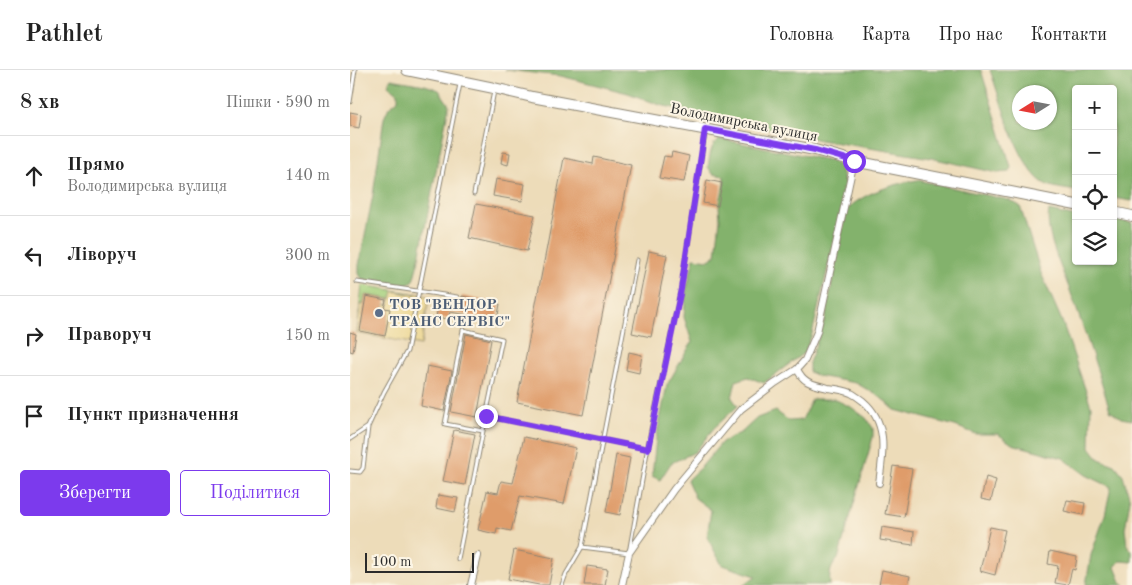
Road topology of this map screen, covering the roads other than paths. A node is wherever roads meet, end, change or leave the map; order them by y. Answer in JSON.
{"nodes":[{"id":1,"x":355,"y":70,"type":"edge"},
{"id":2,"x":407,"y":70,"type":"edge"},
{"id":3,"x":461,"y":81,"type":"junction"},
{"id":4,"x":494,"y":88,"type":"junction"},
{"id":5,"x":350,"y":102,"type":"edge"},
{"id":6,"x":705,"y":129,"type":"junction"},
{"id":7,"x":854,"y":161,"type":"junction"},
{"id":8,"x":474,"y":194,"type":"dead end"},
{"id":9,"x":1072,"y":204,"type":"edge"},
{"id":10,"x":1117,"y":213,"type":"edge"},
{"id":11,"x":1132,"y":216,"type":"edge"},
{"id":12,"x":637,"y":260,"type":"dead end"},
{"id":13,"x":357,"y":282,"type":"dead end"},
{"id":14,"x":418,"y":291,"type":"junction"},
{"id":15,"x":457,"y":297,"type":"dead end"},
{"id":16,"x":797,"y":369,"type":"junction"},
{"id":17,"x":486,"y":416,"type":"junction"},
{"id":18,"x":368,"y":427,"type":"junction"},
{"id":19,"x":483,"y":431,"type":"junction"},
{"id":20,"x":350,"y":439,"type":"edge"},
{"id":21,"x":603,"y":440,"type":"junction"},
{"id":22,"x":648,"y":449,"type":"junction"},
{"id":23,"x":350,"y":471,"type":"edge"},
{"id":24,"x":879,"y":483,"type":"dead end"},
{"id":25,"x":582,"y":547,"type":"junction"},
{"id":26,"x":629,"y":553,"type":"junction"},
{"id":27,"x":478,"y":556,"type":"dead end"},
{"id":28,"x":458,"y":559,"type":"dead end"},
{"id":29,"x":470,"y":585,"type":"edge"},
{"id":30,"x":562,"y":585,"type":"edge"},
{"id":31,"x":622,"y":585,"type":"edge"}],
"edges":[{"from":1,"to":5,"type":"lane"},
{"from":2,"to":3,"type":"main road","name":"Володимирська вулиця"},
{"from":3,"to":4,"type":"main road","name":"Володимирська вулиця"},
{"from":3,"to":14,"type":"lane"},
{"from":4,"to":6,"type":"main road","name":"Володимирська вулиця"},
{"from":4,"to":8,"type":"lane"},
{"from":6,"to":7,"type":"main road","name":"Володимирська вулиця"},
{"from":6,"to":22,"type":"lane"},
{"from":7,"to":9,"type":"main road","name":"Володимирська вулиця"},
{"from":7,"to":16,"type":"street"},
{"from":10,"to":11,"type":"main road"},
{"from":12,"to":21,"type":"lane"},
{"from":13,"to":14,"type":"lane"},
{"from":14,"to":15,"type":"lane"},
{"from":14,"to":18,"type":"lane"},
{"from":16,"to":24,"type":"street"},
{"from":16,"to":26,"type":"street"},
{"from":17,"to":19,"type":"lane"},
{"from":17,"to":19,"type":"lane"},
{"from":17,"to":21,"type":"lane"},
{"from":18,"to":20,"type":"lane"},
{"from":18,"to":23,"type":"lane"},
{"from":19,"to":28,"type":"lane"},
{"from":21,"to":22,"type":"lane"},
{"from":21,"to":25,"type":"lane"},
{"from":22,"to":26,"type":"lane"},
{"from":25,"to":26,"type":"lane"},
{"from":25,"to":30,"type":"lane"},
{"from":26,"to":31,"type":"street"},
{"from":27,"to":29,"type":"street"}]}
